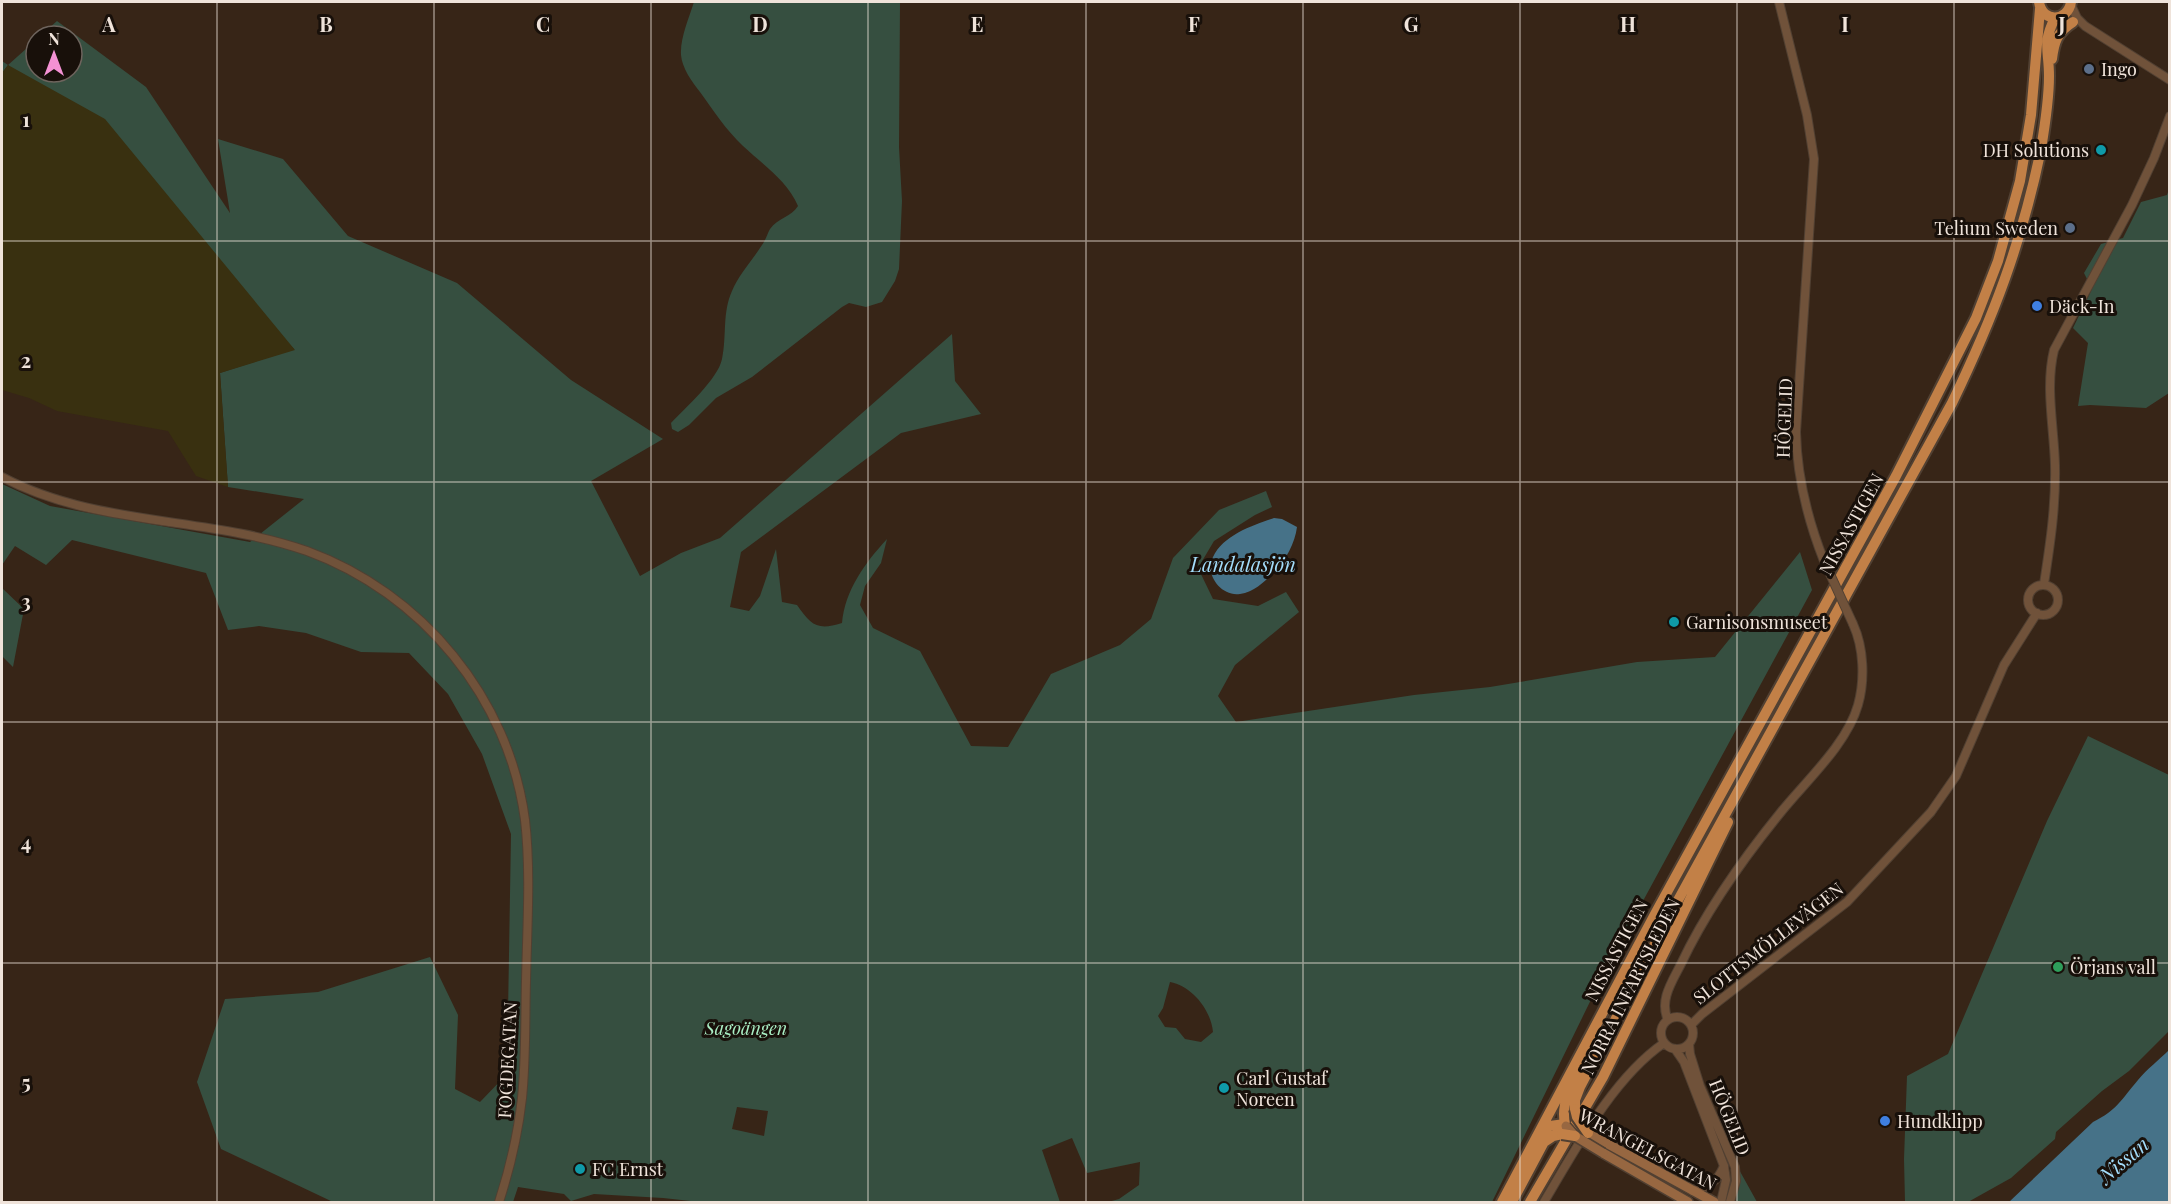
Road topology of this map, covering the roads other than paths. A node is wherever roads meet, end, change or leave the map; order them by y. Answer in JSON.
{"nodes":[{"id":1,"x":1779,"y":2,"type":"edge"},
{"id":2,"x":2071,"y":3,"type":"edge"},
{"id":3,"x":2038,"y":4,"type":"edge"},
{"id":4,"x":2057,"y":18,"type":"junction"},
{"id":5,"x":2073,"y":22,"type":"junction"},
{"id":6,"x":2085,"y":26,"type":"junction"},
{"id":7,"x":2049,"y":74,"type":"junction"},
{"id":8,"x":2169,"y":80,"type":"edge"},
{"id":9,"x":2169,"y":116,"type":"edge"},
{"id":10,"x":2,"y":477,"type":"edge"},
{"id":11,"x":2043,"y":585,"type":"junction"},
{"id":12,"x":2037,"y":613,"type":"junction"},
{"id":13,"x":1746,"y":777,"type":"junction"},
{"id":14,"x":1668,"y":1020,"type":"junction"},
{"id":15,"x":1596,"y":1022,"type":"junction"},
{"id":16,"x":1691,"y":1025,"type":"junction"},
{"id":17,"x":1664,"y":1043,"type":"junction"},
{"id":18,"x":1689,"y":1044,"type":"junction"},
{"id":19,"x":1675,"y":1049,"type":"junction"},
{"id":20,"x":1565,"y":1127,"type":"junction"},
{"id":21,"x":1588,"y":1133,"type":"junction"},
{"id":22,"x":1575,"y":1136,"type":"joint"},
{"id":23,"x":1535,"y":1138,"type":"junction"},
{"id":24,"x":1605,"y":1148,"type":"junction"},
{"id":25,"x":1724,"y":1166,"type":"junction"},
{"id":26,"x":1693,"y":1191,"type":"junction"},
{"id":27,"x":499,"y":1203,"type":"edge"},
{"id":28,"x":1502,"y":1203,"type":"edge"},
{"id":29,"x":1512,"y":1203,"type":"edge"},
{"id":30,"x":1530,"y":1203,"type":"edge"},
{"id":31,"x":1544,"y":1203,"type":"edge"},
{"id":32,"x":1688,"y":1203,"type":"edge"},
{"id":33,"x":1714,"y":1203,"type":"edge"},
{"id":34,"x":1721,"y":1203,"type":"edge"},
{"id":35,"x":1730,"y":1203,"type":"edge"}],
"edges":[{"from":1,"to":14,"type":"street","name":"HÖGELID","bridge":true},
{"from":2,"to":4,"type":"highway"},
{"from":2,"to":6,"type":"street"},
{"from":3,"to":4,"type":"highway"},
{"from":3,"to":15,"type":"highway","name":"NISSASTIGEN"},
{"from":4,"to":5,"type":"street"},
{"from":4,"to":7,"type":"highway","name":"NISSASTIGEN"},
{"from":5,"to":6,"type":"street"},
{"from":5,"to":7,"type":"highway"},
{"from":6,"to":8,"type":"street"},
{"from":7,"to":13,"type":"highway","name":"NISSASTIGEN"},
{"from":9,"to":11,"type":"street"},
{"from":10,"to":27,"type":"street","name":"FOGDEGATAN"},
{"from":11,"to":12,"type":"street"},
{"from":11,"to":12,"type":"street"},
{"from":12,"to":16,"type":"street","name":"SLOTTSMÖLLEVÄGEN"},
{"from":13,"to":21,"type":"highway","bridge":true},
{"from":13,"to":30,"type":"highway","name":"NORRA INFARTSLEDEN"},
{"from":14,"to":16,"type":"street"},
{"from":14,"to":17,"type":"street"},
{"from":15,"to":20,"type":"highway"},
{"from":15,"to":23,"type":"highway","name":"NORRA INFARTSLEDEN"},
{"from":16,"to":18,"type":"street"},
{"from":17,"to":19,"type":"street"},
{"from":17,"to":31,"type":"street"},
{"from":18,"to":19,"type":"street"},
{"from":18,"to":35,"type":"street","name":"HÖGELID"},
{"from":19,"to":25,"type":"street","name":"HÖGELID"},
{"from":20,"to":21,"type":"main road","name":"WRANGELSGATAN","bridge":true},
{"from":20,"to":22,"type":"highway","bridge":true},
{"from":20,"to":23,"type":"highway"},
{"from":20,"to":29,"type":"highway"},
{"from":21,"to":24,"type":"main road","name":"WRANGELSGATAN"},
{"from":22,"to":24,"type":"main road","name":"WRANGELSGATAN","bridge":true},
{"from":23,"to":28,"type":"highway","name":"NORRA INFARTSLEDEN"},
{"from":24,"to":26,"type":"main road","name":"WRANGELSGATAN"},
{"from":24,"to":32,"type":"main road","name":"WRANGELSGATAN"},
{"from":25,"to":26,"type":"street","name":"HÖGELID"},
{"from":25,"to":34,"type":"street","name":"HÖGELID"},
{"from":26,"to":33,"type":"main road","name":"WRANGELSGATAN"}]}
